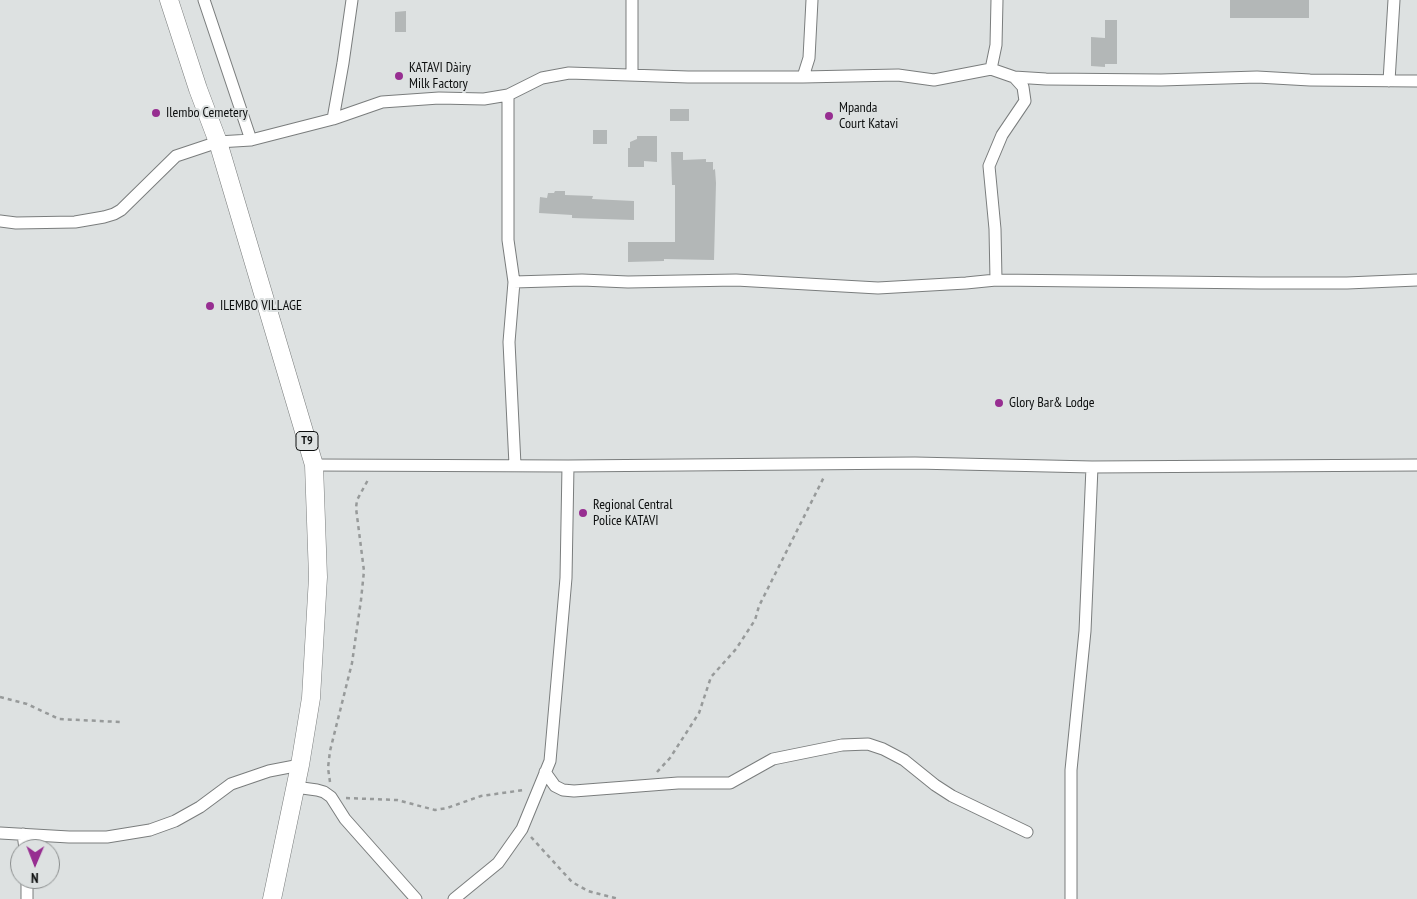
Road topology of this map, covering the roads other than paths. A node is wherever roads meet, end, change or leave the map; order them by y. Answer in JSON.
{"nodes":[{"id":1,"x":169,"y":0,"type":"edge"},
{"id":2,"x":204,"y":0,"type":"edge"},
{"id":3,"x":352,"y":0,"type":"edge"},
{"id":4,"x":632,"y":0,"type":"edge"},
{"id":5,"x":812,"y":0,"type":"edge"},
{"id":6,"x":997,"y":0,"type":"edge"},
{"id":7,"x":1394,"y":0,"type":"edge"},
{"id":8,"x":991,"y":69,"type":"junction"},
{"id":9,"x":632,"y":76,"type":"junction"},
{"id":10,"x":803,"y":77,"type":"junction"},
{"id":11,"x":1014,"y":77,"type":"junction"},
{"id":12,"x":1388,"y":81,"type":"junction"},
{"id":13,"x":1417,"y":81,"type":"edge"},
{"id":14,"x":508,"y":96,"type":"junction"},
{"id":15,"x":334,"y":119,"type":"junction"},
{"id":16,"x":251,"y":140,"type":"junction"},
{"id":17,"x":218,"y":142,"type":"junction"},
{"id":18,"x":0,"y":221,"type":"edge"},
{"id":19,"x":996,"y":280,"type":"junction"},
{"id":20,"x":1417,"y":280,"type":"edge"},
{"id":21,"x":514,"y":282,"type":"junction"},
{"id":22,"x":314,"y":465,"type":"junction"},
{"id":23,"x":515,"y":465,"type":"junction"},
{"id":24,"x":1417,"y":465,"type":"edge"},
{"id":25,"x":568,"y":466,"type":"junction"},
{"id":26,"x":1092,"y":468,"type":"junction"},
{"id":27,"x":300,"y":765,"type":"junction"},
{"id":28,"x":546,"y":772,"type":"junction"},
{"id":29,"x":295,"y":786,"type":"junction"},
{"id":30,"x":1027,"y":832,"type":"dead end"},
{"id":31,"x":0,"y":833,"type":"edge"},
{"id":32,"x":23,"y":834,"type":"junction"},
{"id":33,"x":24,"y":839,"type":"edge"},
{"id":34,"x":272,"y":899,"type":"edge"},
{"id":35,"x":416,"y":899,"type":"edge"},
{"id":36,"x":454,"y":899,"type":"edge"},
{"id":37,"x":1071,"y":899,"type":"edge"}],
"edges":[{"from":1,"to":17,"type":"highway","number":"T9"},
{"from":2,"to":16,"type":"street"},
{"from":3,"to":15,"type":"street"},
{"from":4,"to":9,"type":"street"},
{"from":5,"to":10,"type":"street"},
{"from":6,"to":8,"type":"street"},
{"from":7,"to":12,"type":"street"},
{"from":8,"to":10,"type":"street"},
{"from":8,"to":11,"type":"street"},
{"from":9,"to":10,"type":"street"},
{"from":9,"to":14,"type":"street"},
{"from":11,"to":12,"type":"street"},
{"from":11,"to":19,"type":"street"},
{"from":12,"to":13,"type":"street"},
{"from":14,"to":15,"type":"street"},
{"from":14,"to":21,"type":"street"},
{"from":15,"to":16,"type":"street"},
{"from":16,"to":17,"type":"street"},
{"from":17,"to":18,"type":"street"},
{"from":17,"to":22,"type":"highway","number":"T9"},
{"from":19,"to":20,"type":"street"},
{"from":19,"to":21,"type":"street"},
{"from":21,"to":23,"type":"street"},
{"from":22,"to":23,"type":"street"},
{"from":22,"to":27,"type":"highway","number":"T9"},
{"from":23,"to":25,"type":"street"},
{"from":24,"to":26,"type":"street"},
{"from":25,"to":26,"type":"street"},
{"from":25,"to":28,"type":"street"},
{"from":26,"to":37,"type":"street"},
{"from":27,"to":29,"type":"highway","number":"T9"},
{"from":27,"to":32,"type":"street"},
{"from":28,"to":30,"type":"street"},
{"from":28,"to":36,"type":"street"},
{"from":29,"to":34,"type":"highway","number":"T9"},
{"from":29,"to":35,"type":"street"},
{"from":31,"to":32,"type":"street"},
{"from":32,"to":33,"type":"street"}]}
